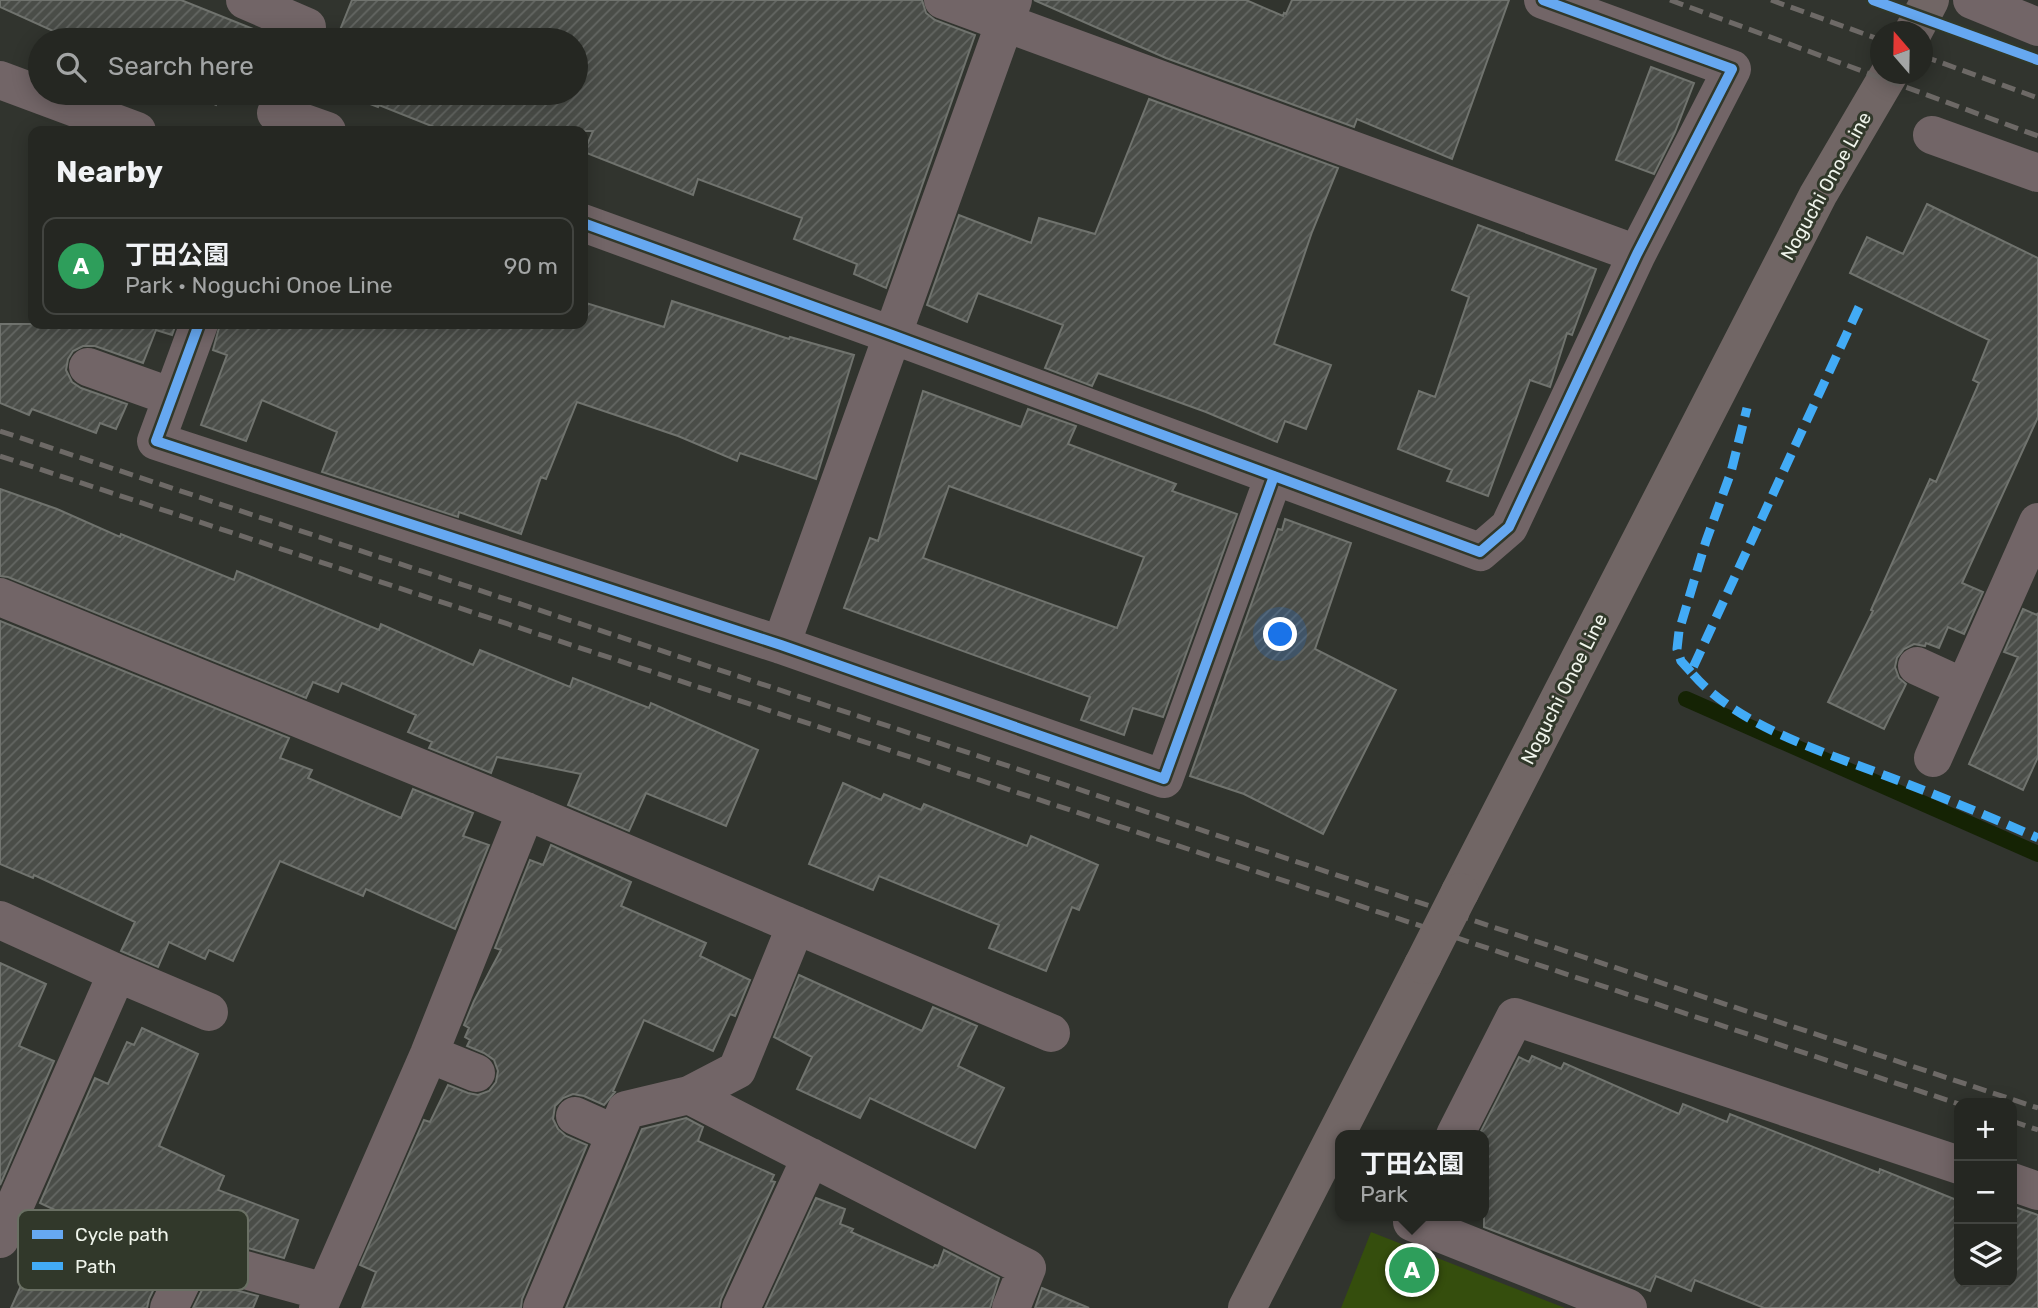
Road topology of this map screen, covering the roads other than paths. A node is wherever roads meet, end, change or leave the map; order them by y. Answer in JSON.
{"nodes":[{"id":1,"x":246,"y":0,"type":"edge"},
{"id":2,"x":943,"y":0,"type":"edge"},
{"id":3,"x":1543,"y":0,"type":"edge"},
{"id":4,"x":1930,"y":0,"type":"edge"},
{"id":5,"x":1972,"y":0,"type":"edge"},
{"id":6,"x":1009,"y":11,"type":"edge"},
{"id":7,"x":1919,"y":21,"type":"edge"},
{"id":8,"x":309,"y":22,"type":"edge"},
{"id":9,"x":2038,"y":27,"type":"edge"},
{"id":10,"x":0,"y":80,"type":"edge"},
{"id":11,"x":1883,"y":84,"type":"edge"},
{"id":12,"x":28,"y":90,"type":"edge"},
{"id":13,"x":67,"y":105,"type":"edge"},
{"id":14,"x":276,"y":112,"type":"edge"},
{"id":15,"x":124,"y":126,"type":"edge"},
{"id":16,"x":314,"y":126,"type":"edge"},
{"id":17,"x":1932,"y":135,"type":"dead end"},
{"id":18,"x":2038,"y":173,"type":"edge"},
{"id":19,"x":588,"y":225,"type":"edge"},
{"id":20,"x":1637,"y":254,"type":"junction"},
{"id":21,"x":197,"y":329,"type":"edge"},
{"id":22,"x":892,"y":335,"type":"junction"},
{"id":23,"x":88,"y":367,"type":"dead end"},
{"id":24,"x":172,"y":397,"type":"junction"},
{"id":25,"x":1267,"y":497,"type":"junction"},
{"id":26,"x":2038,"y":522,"type":"edge"},
{"id":27,"x":0,"y":597,"type":"edge"},
{"id":28,"x":780,"y":645,"type":"junction"},
{"id":29,"x":1917,"y":666,"type":"dead end"},
{"id":30,"x":1963,"y":687,"type":"junction"},
{"id":31,"x":1933,"y":758,"type":"dead end"},
{"id":32,"x":526,"y":811,"type":"junction"},
{"id":33,"x":0,"y":920,"type":"edge"},
{"id":34,"x":796,"y":925,"type":"junction"},
{"id":35,"x":117,"y":973,"type":"junction"},
{"id":36,"x":209,"y":1012,"type":"dead end"},
{"id":37,"x":1051,"y":1033,"type":"dead end"},
{"id":38,"x":429,"y":1054,"type":"junction"},
{"id":39,"x":476,"y":1073,"type":"dead end"},
{"id":40,"x":690,"y":1095,"type":"junction"},
{"id":41,"x":575,"y":1116,"type":"dead end"},
{"id":42,"x":1338,"y":1130,"type":"edge"},
{"id":43,"x":1458,"y":1130,"type":"edge"},
{"id":44,"x":615,"y":1134,"type":"junction"},
{"id":45,"x":1335,"y":1136,"type":"edge"},
{"id":46,"x":811,"y":1157,"type":"junction"},
{"id":47,"x":1954,"y":1163,"type":"edge"},
{"id":48,"x":13,"y":1176,"type":"edge"},
{"id":49,"x":2017,"y":1184,"type":"edge"},
{"id":50,"x":2038,"y":1191,"type":"edge"},
{"id":51,"x":1412,"y":1221,"type":"edge"},
{"id":52,"x":0,"y":1239,"type":"edge"},
{"id":53,"x":248,"y":1275,"type":"edge"},
{"id":54,"x":178,"y":1290,"type":"edge"},
{"id":55,"x":322,"y":1300,"type":"edge"},
{"id":56,"x":169,"y":1308,"type":"edge"},
{"id":57,"x":542,"y":1308,"type":"edge"},
{"id":58,"x":741,"y":1308,"type":"edge"},
{"id":59,"x":1011,"y":1308,"type":"edge"},
{"id":60,"x":1247,"y":1308,"type":"edge"},
{"id":61,"x":1628,"y":1308,"type":"edge"}],
"edges":[{"from":1,"to":8,"type":"street"},
{"from":2,"to":6,"type":"street"},
{"from":3,"to":20,"type":"street"},
{"from":4,"to":7,"type":"main road"},
{"from":5,"to":9,"type":"street"},
{"from":6,"to":20,"type":"street"},
{"from":6,"to":22,"type":"street"},
{"from":10,"to":12,"type":"street"},
{"from":11,"to":42,"type":"main road","name":"Noguchi Onoe Line","bridge":true},
{"from":13,"to":15,"type":"street"},
{"from":14,"to":16,"type":"street"},
{"from":17,"to":18,"type":"street"},
{"from":19,"to":22,"type":"street"},
{"from":20,"to":25,"type":"street"},
{"from":21,"to":24,"type":"street"},
{"from":22,"to":25,"type":"street"},
{"from":22,"to":28,"type":"street"},
{"from":23,"to":24,"type":"street"},
{"from":24,"to":28,"type":"street"},
{"from":25,"to":28,"type":"street"},
{"from":26,"to":30,"type":"street"},
{"from":27,"to":32,"type":"street"},
{"from":29,"to":30,"type":"street"},
{"from":30,"to":31,"type":"street"},
{"from":32,"to":34,"type":"street"},
{"from":32,"to":38,"type":"street"},
{"from":33,"to":35,"type":"street"},
{"from":34,"to":37,"type":"street"},
{"from":34,"to":40,"type":"street"},
{"from":35,"to":36,"type":"street"},
{"from":35,"to":48,"type":"street"},
{"from":38,"to":39,"type":"street"},
{"from":38,"to":55,"type":"street"},
{"from":40,"to":44,"type":"street"},
{"from":40,"to":46,"type":"street"},
{"from":41,"to":44,"type":"street"},
{"from":43,"to":47,"type":"street"},
{"from":44,"to":57,"type":"street"},
{"from":45,"to":60,"type":"main road","name":"Noguchi Onoe Line","bridge":true},
{"from":46,"to":58,"type":"street"},
{"from":46,"to":59,"type":"street"},
{"from":48,"to":52,"type":"street"},
{"from":49,"to":50,"type":"street"},
{"from":51,"to":61,"type":"street"},
{"from":53,"to":55,"type":"street"},
{"from":54,"to":56,"type":"street"}]}
